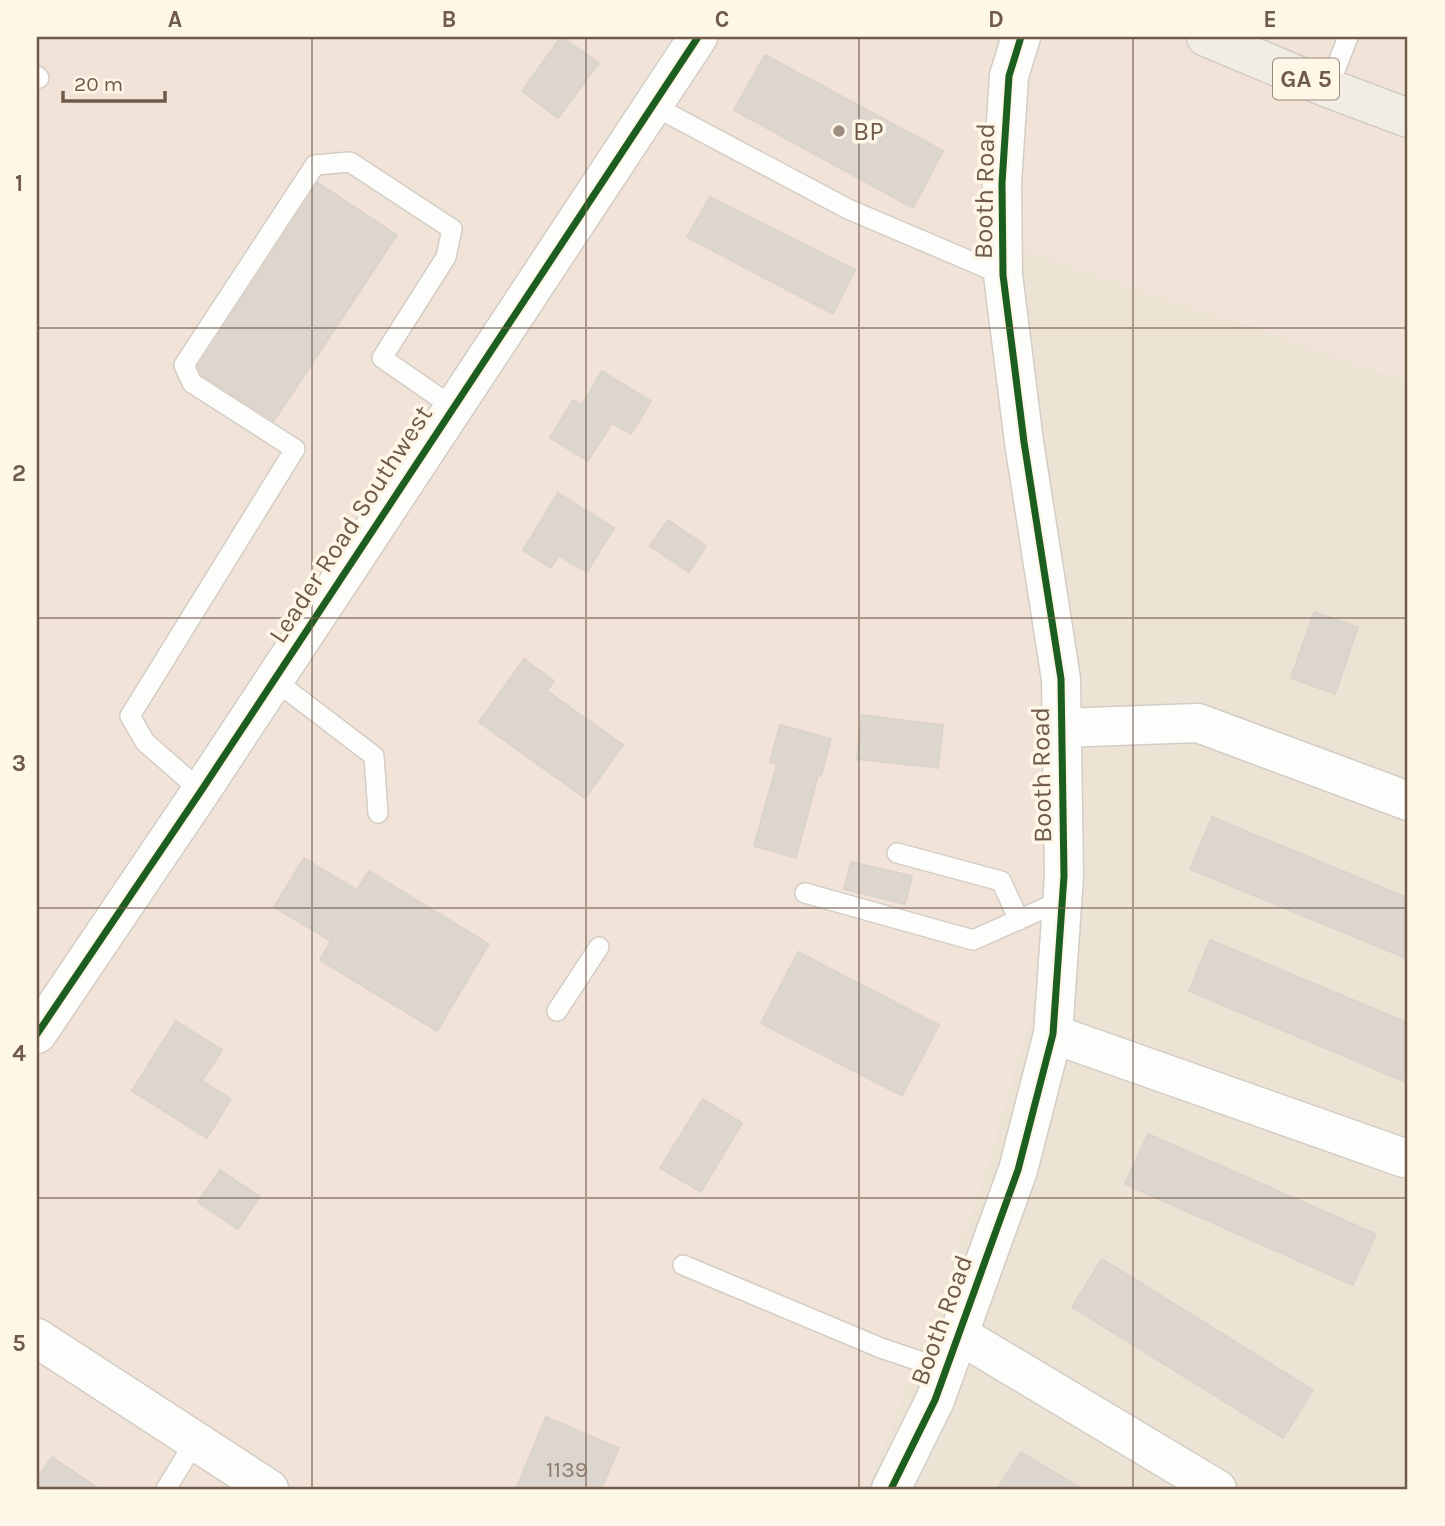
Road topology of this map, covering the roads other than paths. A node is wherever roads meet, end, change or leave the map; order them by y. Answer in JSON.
{"nodes":[{"id":1,"x":698,"y":37,"type":"edge"},
{"id":2,"x":1021,"y":37,"type":"edge"},
{"id":3,"x":1206,"y":37,"type":"edge"},
{"id":4,"x":1349,"y":37,"type":"edge"},
{"id":5,"x":1328,"y":88,"type":"junction"},
{"id":6,"x":652,"y":105,"type":"junction"},
{"id":7,"x":1408,"y":118,"type":"edge"},
{"id":8,"x":1003,"y":275,"type":"junction"},
{"id":9,"x":453,"y":407,"type":"junction"},
{"id":10,"x":274,"y":679,"type":"junction"},
{"id":11,"x":1062,"y":728,"type":"junction"},
{"id":12,"x":201,"y":791,"type":"junction"},
{"id":13,"x":1408,"y":801,"type":"edge"},
{"id":14,"x":378,"y":813,"type":"dead end"},
{"id":15,"x":897,"y":853,"type":"dead end"},
{"id":16,"x":805,"y":893,"type":"dead end"},
{"id":17,"x":1063,"y":900,"type":"junction"},
{"id":18,"x":1019,"y":920,"type":"junction"},
{"id":19,"x":599,"y":947,"type":"dead end"},
{"id":20,"x":557,"y":1011,"type":"dead end"},
{"id":21,"x":37,"y":1034,"type":"edge"},
{"id":22,"x":1053,"y":1034,"type":"junction"},
{"id":23,"x":1404,"y":1158,"type":"dead end"},
{"id":24,"x":683,"y":1265,"type":"dead end"},
{"id":25,"x":958,"y":1334,"type":"junction"},
{"id":26,"x":37,"y":1338,"type":"edge"},
{"id":27,"x":946,"y":1370,"type":"junction"},
{"id":28,"x":196,"y":1440,"type":"junction"},
{"id":29,"x":166,"y":1489,"type":"edge"},
{"id":30,"x":269,"y":1489,"type":"edge"},
{"id":31,"x":891,"y":1489,"type":"edge"},
{"id":32,"x":1217,"y":1489,"type":"edge"}],
"edges":[{"from":1,"to":6,"type":"street","name":"Leader Road Southwest"},
{"from":2,"to":8,"type":"street","name":"Booth Road"},
{"from":3,"to":5,"type":"main road","number":"GA 5"},
{"from":4,"to":5,"type":"lane"},
{"from":5,"to":7,"type":"main road","number":"GA 5"},
{"from":6,"to":8,"type":"lane"},
{"from":6,"to":9,"type":"street","name":"Leader Road Southwest"},
{"from":8,"to":11,"type":"street","name":"Booth Road"},
{"from":9,"to":10,"type":"street","name":"Leader Road Southwest"},
{"from":9,"to":12,"type":"lane"},
{"from":10,"to":12,"type":"street","name":"Leader Road Southwest"},
{"from":10,"to":14,"type":"lane"},
{"from":11,"to":13,"type":"street"},
{"from":11,"to":17,"type":"street","name":"Booth Road"},
{"from":12,"to":21,"type":"street","name":"Leader Road Southwest"},
{"from":15,"to":18,"type":"lane"},
{"from":16,"to":18,"type":"lane"},
{"from":17,"to":18,"type":"lane"},
{"from":17,"to":22,"type":"street","name":"Booth Road"},
{"from":19,"to":20,"type":"lane"},
{"from":22,"to":23,"type":"street"},
{"from":22,"to":25,"type":"street","name":"Booth Road"},
{"from":24,"to":27,"type":"lane"},
{"from":25,"to":27,"type":"street","name":"Booth Road"},
{"from":25,"to":32,"type":"street"},
{"from":26,"to":28,"type":"street"},
{"from":27,"to":31,"type":"street","name":"Booth Road"},
{"from":28,"to":29,"type":"lane"},
{"from":28,"to":30,"type":"street"}]}
